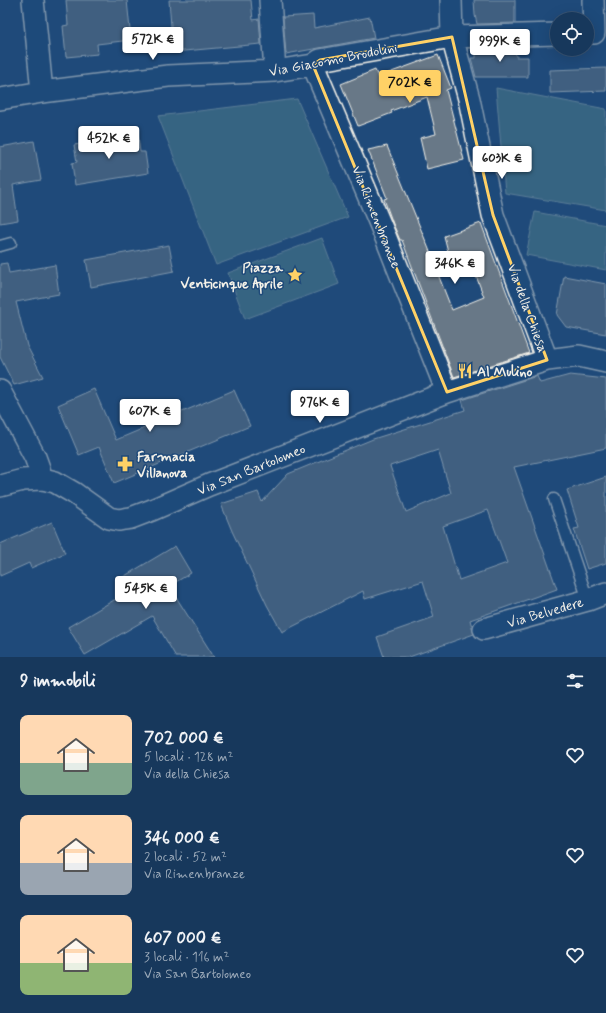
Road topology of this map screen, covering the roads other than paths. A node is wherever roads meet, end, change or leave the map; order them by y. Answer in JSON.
{"nodes":[{"id":1,"x":33,"y":0,"type":"edge"},
{"id":2,"x":270,"y":0,"type":"edge"},
{"id":3,"x":450,"y":0,"type":"edge"},
{"id":4,"x":593,"y":0,"type":"edge"},
{"id":5,"x":596,"y":33,"type":"edge"},
{"id":6,"x":550,"y":34,"type":"edge"},
{"id":7,"x":452,"y":37,"type":"junction"},
{"id":8,"x":313,"y":65,"type":"junction"},
{"id":9,"x":275,"y":71,"type":"junction"},
{"id":10,"x":42,"y":92,"type":"junction"},
{"id":11,"x":0,"y":99,"type":"edge"},
{"id":12,"x":11,"y":243,"type":"dead end"},
{"id":13,"x":0,"y":246,"type":"edge"},
{"id":14,"x":547,"y":360,"type":"junction"},
{"id":15,"x":606,"y":362,"type":"edge"},
{"id":16,"x":0,"y":391,"type":"edge"},
{"id":17,"x":447,"y":392,"type":"junction"},
{"id":18,"x":41,"y":479,"type":"junction"},
{"id":19,"x":0,"y":486,"type":"edge"},
{"id":20,"x":554,"y":499,"type":"dead end"},
{"id":21,"x":597,"y":596,"type":"edge"},
{"id":22,"x":484,"y":629,"type":"dead end"}],
"edges":[{"from":1,"to":10,"type":"street"},
{"from":2,"to":9,"type":"street"},
{"from":3,"to":7,"type":"street","name":"Via della Chiesa"},
{"from":4,"to":5,"type":"street"},
{"from":6,"to":7,"type":"street","name":"Via Giacomo Brodolini"},
{"from":7,"to":8,"type":"street","name":"Via Giacomo Brodolini"},
{"from":7,"to":14,"type":"street","name":"Via della Chiesa"},
{"from":8,"to":9,"type":"street","name":"Via Giacomo Brodolini"},
{"from":8,"to":17,"type":"street","name":"Via Rimenbranze"},
{"from":9,"to":10,"type":"street","name":"Via Giacomo Brodolini"},
{"from":10,"to":11,"type":"street","name":"Via Giacomo Brodolini"},
{"from":12,"to":13,"type":"lane"},
{"from":14,"to":15,"type":"street","name":"Via San Bartolomeo"},
{"from":14,"to":17,"type":"street","name":"Via San Bartolomeo"},
{"from":16,"to":18,"type":"street"},
{"from":17,"to":18,"type":"street","name":"Via San Bartolomeo"},
{"from":18,"to":19,"type":"street"},
{"from":20,"to":21,"type":"lane"},
{"from":21,"to":22,"type":"street","name":"Via Belvedere"}]}
